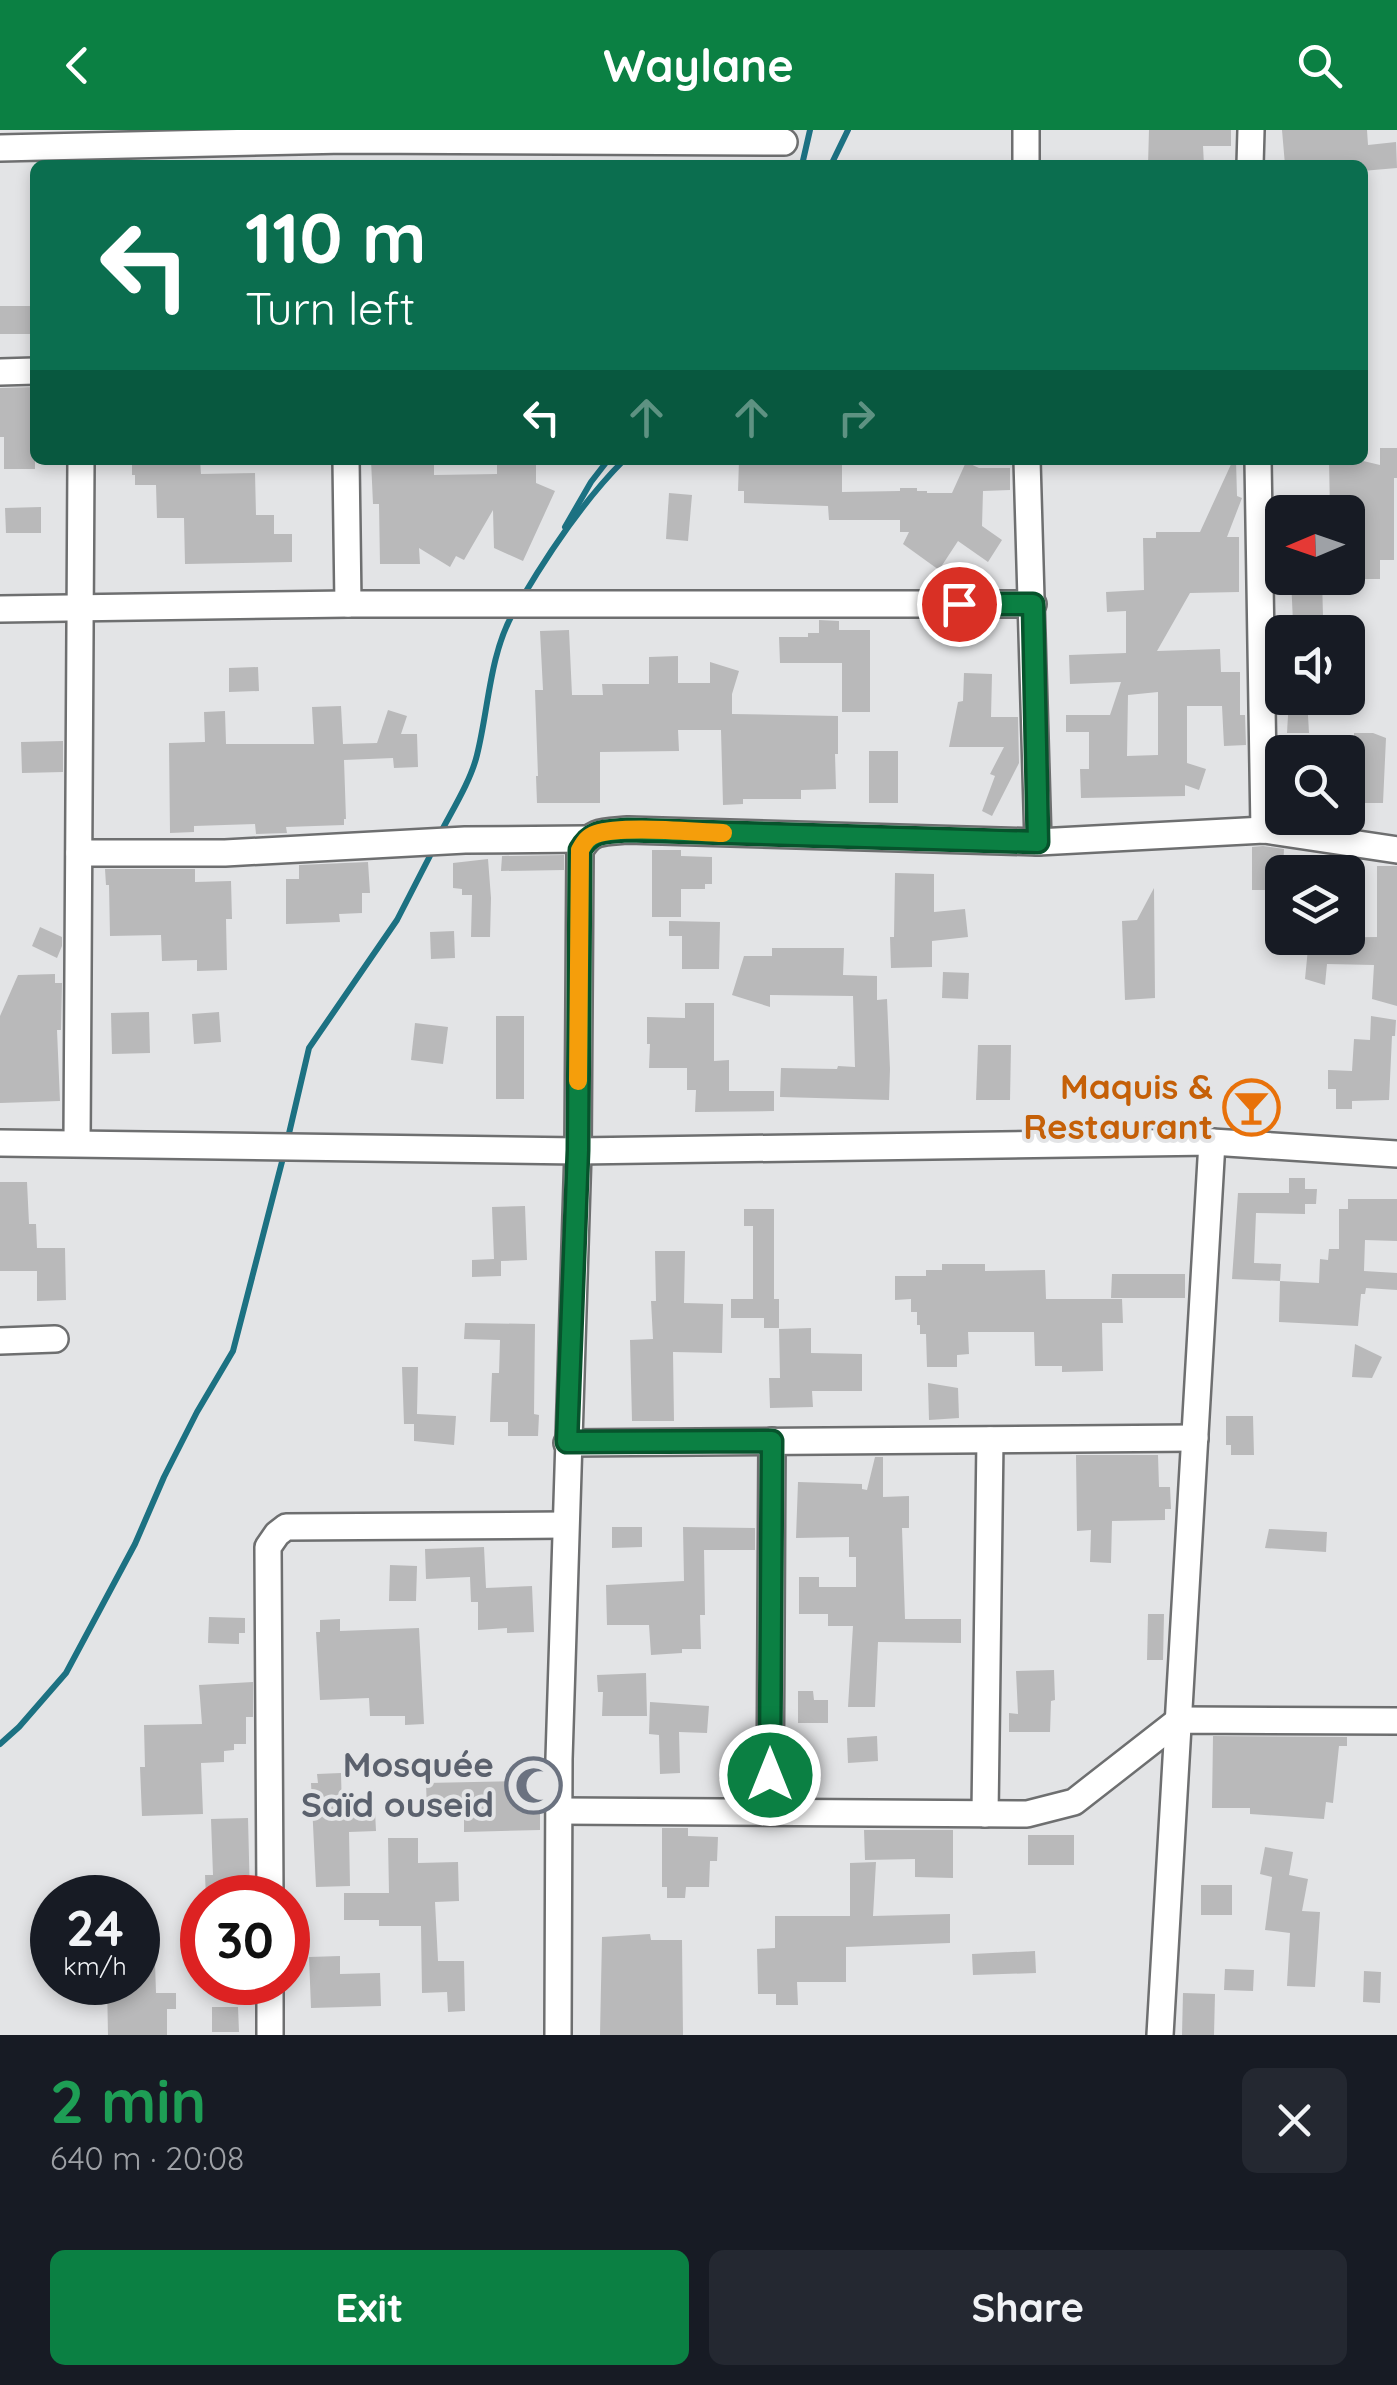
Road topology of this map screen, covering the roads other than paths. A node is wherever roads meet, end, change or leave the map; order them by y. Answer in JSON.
{"nodes":[{"id":1,"x":1026,"y":130,"type":"edge"},
{"id":2,"x":1251,"y":130,"type":"edge"},
{"id":3,"x":784,"y":142,"type":"dead end"},
{"id":4,"x":345,"y":145,"type":"edge"},
{"id":5,"x":0,"y":148,"type":"edge"},
{"id":6,"x":1026,"y":160,"type":"edge"},
{"id":7,"x":1250,"y":160,"type":"edge"},
{"id":8,"x":30,"y":371,"type":"edge"},
{"id":9,"x":0,"y":372,"type":"edge"},
{"id":10,"x":81,"y":465,"type":"edge"},
{"id":11,"x":346,"y":465,"type":"edge"},
{"id":12,"x":1027,"y":465,"type":"edge"},
{"id":13,"x":1258,"y":465,"type":"edge"},
{"id":14,"x":348,"y":604,"type":"junction"},
{"id":15,"x":1033,"y":604,"type":"junction"},
{"id":16,"x":80,"y":608,"type":"junction"},
{"id":17,"x":0,"y":610,"type":"edge"},
{"id":18,"x":1264,"y":830,"type":"junction"},
{"id":19,"x":586,"y":839,"type":"junction"},
{"id":20,"x":1038,"y":842,"type":"junction"},
{"id":21,"x":1397,"y":850,"type":"edge"},
{"id":22,"x":79,"y":853,"type":"junction"},
{"id":23,"x":1212,"y":1142,"type":"junction"},
{"id":24,"x":76,"y":1143,"type":"junction"},
{"id":25,"x":0,"y":1144,"type":"edge"},
{"id":26,"x":578,"y":1150,"type":"junction"},
{"id":27,"x":1397,"y":1154,"type":"edge"},
{"id":28,"x":55,"y":1339,"type":"dead end"},
{"id":29,"x":0,"y":1341,"type":"edge"},
{"id":30,"x":1195,"y":1438,"type":"junction"},
{"id":31,"x":990,"y":1440,"type":"junction"},
{"id":32,"x":772,"y":1441,"type":"junction"},
{"id":33,"x":567,"y":1442,"type":"junction"},
{"id":34,"x":565,"y":1525,"type":"junction"},
{"id":35,"x":1179,"y":1720,"type":"junction"},
{"id":36,"x":1397,"y":1721,"type":"edge"},
{"id":37,"x":560,"y":1811,"type":"junction"},
{"id":38,"x":770,"y":1812,"type":"junction"},
{"id":39,"x":985,"y":1814,"type":"junction"},
{"id":40,"x":270,"y":1875,"type":"edge"},
{"id":41,"x":270,"y":2005,"type":"edge"},
{"id":42,"x":270,"y":2035,"type":"edge"},
{"id":43,"x":558,"y":2035,"type":"edge"},
{"id":44,"x":1160,"y":2035,"type":"edge"}],
"edges":[{"from":1,"to":6,"type":"street"},
{"from":2,"to":7,"type":"street"},
{"from":3,"to":4,"type":"street"},
{"from":4,"to":5,"type":"street"},
{"from":8,"to":9,"type":"street"},
{"from":10,"to":16,"type":"street"},
{"from":11,"to":14,"type":"street"},
{"from":12,"to":15,"type":"street"},
{"from":13,"to":18,"type":"street"},
{"from":14,"to":15,"type":"street"},
{"from":14,"to":16,"type":"street"},
{"from":15,"to":20,"type":"street"},
{"from":16,"to":17,"type":"street"},
{"from":16,"to":22,"type":"street"},
{"from":18,"to":20,"type":"street"},
{"from":18,"to":21,"type":"street"},
{"from":19,"to":20,"type":"street"},
{"from":19,"to":22,"type":"street"},
{"from":19,"to":26,"type":"street"},
{"from":22,"to":24,"type":"street"},
{"from":23,"to":26,"type":"street"},
{"from":23,"to":27,"type":"street"},
{"from":23,"to":30,"type":"street"},
{"from":24,"to":25,"type":"street"},
{"from":24,"to":26,"type":"street"},
{"from":26,"to":33,"type":"street"},
{"from":28,"to":29,"type":"street"},
{"from":30,"to":31,"type":"street"},
{"from":30,"to":35,"type":"street"},
{"from":31,"to":32,"type":"street"},
{"from":31,"to":39,"type":"street"},
{"from":32,"to":33,"type":"street"},
{"from":32,"to":38,"type":"street"},
{"from":33,"to":34,"type":"street"},
{"from":34,"to":37,"type":"street"},
{"from":34,"to":40,"type":"street"},
{"from":35,"to":36,"type":"street"},
{"from":35,"to":39,"type":"street"},
{"from":35,"to":44,"type":"street"},
{"from":37,"to":38,"type":"street"},
{"from":37,"to":43,"type":"street"},
{"from":38,"to":39,"type":"street"},
{"from":41,"to":42,"type":"street"}]}
